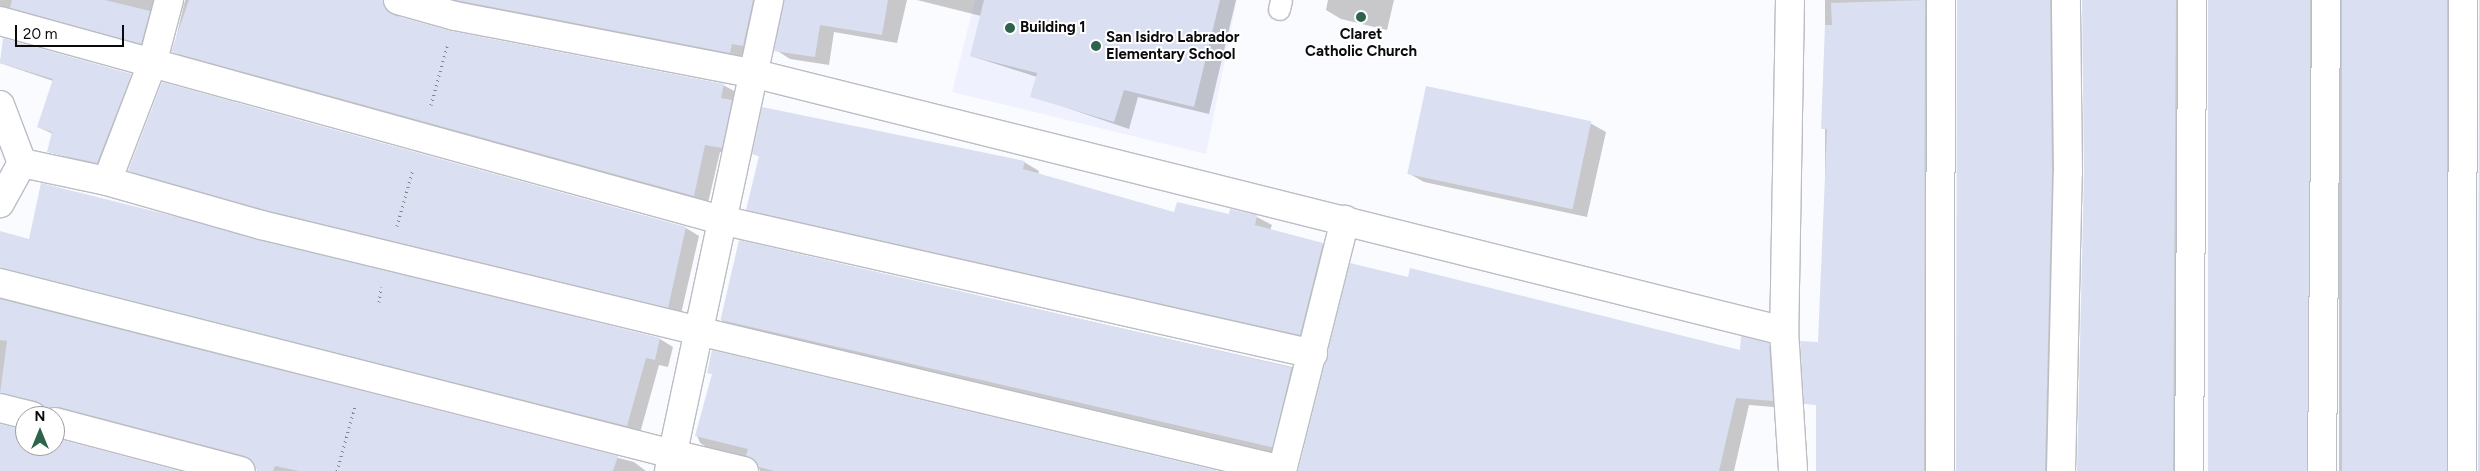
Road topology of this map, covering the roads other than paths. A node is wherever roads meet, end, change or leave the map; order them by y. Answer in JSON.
{"nodes":[{"id":1,"x":169,"y":0,"type":"edge"},
{"id":2,"x":398,"y":0,"type":"edge"},
{"id":3,"x":769,"y":0,"type":"edge"},
{"id":4,"x":1790,"y":0,"type":"edge"},
{"id":5,"x":1941,"y":0,"type":"edge"},
{"id":6,"x":2066,"y":0,"type":"edge"},
{"id":7,"x":2192,"y":0,"type":"edge"},
{"id":8,"x":2326,"y":0,"type":"edge"},
{"id":9,"x":2463,"y":0,"type":"edge"},
{"id":10,"x":0,"y":20,"type":"edge"},
{"id":11,"x":152,"y":64,"type":"junction"},
{"id":12,"x":756,"y":74,"type":"junction"},
{"id":13,"x":0,"y":105,"type":"edge"},
{"id":14,"x":22,"y":163,"type":"junction"},
{"id":15,"x":107,"y":181,"type":"junction"},
{"id":16,"x":0,"y":203,"type":"edge"},
{"id":17,"x":721,"y":220,"type":"junction"},
{"id":18,"x":1345,"y":220,"type":"junction"},
{"id":19,"x":0,"y":284,"type":"edge"},
{"id":20,"x":698,"y":331,"type":"junction"},
{"id":21,"x":1784,"y":331,"type":"junction"},
{"id":22,"x":1313,"y":354,"type":"junction"},
{"id":23,"x":0,"y":408,"type":"edge"},
{"id":24,"x":15,"y":412,"type":"edge"},
{"id":25,"x":65,"y":425,"type":"edge"},
{"id":26,"x":671,"y":462,"type":"edge"},
{"id":27,"x":241,"y":471,"type":"edge"},
{"id":28,"x":744,"y":471,"type":"edge"},
{"id":29,"x":1282,"y":471,"type":"edge"},
{"id":30,"x":1793,"y":471,"type":"edge"},
{"id":31,"x":1940,"y":471,"type":"edge"},
{"id":32,"x":2061,"y":471,"type":"edge"},
{"id":33,"x":2189,"y":471,"type":"edge"},
{"id":34,"x":2322,"y":471,"type":"edge"},
{"id":35,"x":2462,"y":471,"type":"edge"}],
"edges":[{"from":1,"to":11,"type":"street"},
{"from":2,"to":12,"type":"street"},
{"from":3,"to":12,"type":"street"},
{"from":4,"to":21,"type":"street"},
{"from":5,"to":31,"type":"street"},
{"from":6,"to":32,"type":"street"},
{"from":7,"to":33,"type":"street"},
{"from":8,"to":34,"type":"street"},
{"from":9,"to":35,"type":"street"},
{"from":10,"to":11,"type":"street"},
{"from":11,"to":15,"type":"street"},
{"from":11,"to":17,"type":"street"},
{"from":12,"to":17,"type":"street"},
{"from":12,"to":18,"type":"street"},
{"from":13,"to":14,"type":"street"},
{"from":14,"to":15,"type":"street"},
{"from":14,"to":16,"type":"street"},
{"from":15,"to":20,"type":"street"},
{"from":17,"to":20,"type":"street"},
{"from":17,"to":22,"type":"street"},
{"from":18,"to":21,"type":"street"},
{"from":18,"to":22,"type":"street"},
{"from":19,"to":26,"type":"street"},
{"from":20,"to":26,"type":"street"},
{"from":20,"to":29,"type":"street"},
{"from":21,"to":30,"type":"street"},
{"from":22,"to":29,"type":"street"},
{"from":23,"to":24,"type":"street"},
{"from":25,"to":27,"type":"street"},
{"from":26,"to":28,"type":"street"}]}
